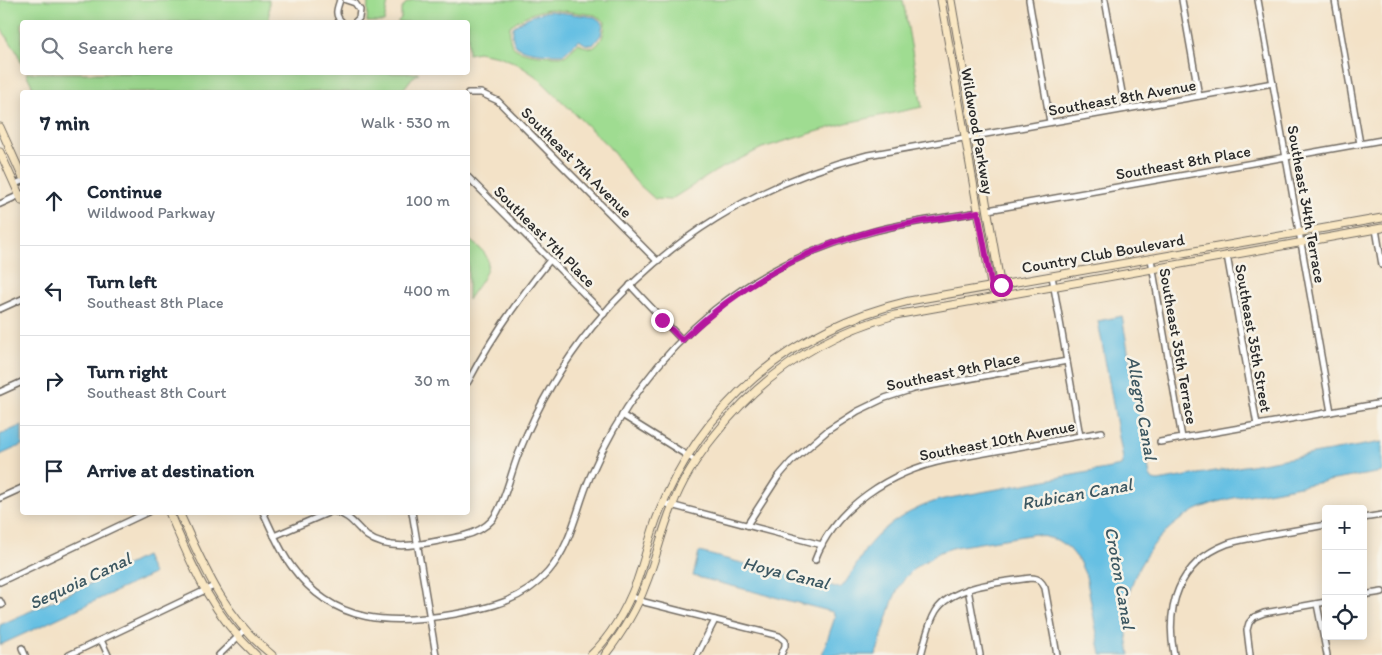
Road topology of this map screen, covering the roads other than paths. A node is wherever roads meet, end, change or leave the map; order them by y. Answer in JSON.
{"nodes":[{"id":1,"x":340,"y":0,"type":"edge"},
{"id":2,"x":346,"y":0,"type":"edge"},
{"id":3,"x":941,"y":0,"type":"edge"},
{"id":4,"x":951,"y":0,"type":"edge"},
{"id":5,"x":1029,"y":0,"type":"edge"},
{"id":6,"x":1105,"y":0,"type":"edge"},
{"id":7,"x":1182,"y":0,"type":"edge"},
{"id":8,"x":1258,"y":0,"type":"edge"},
{"id":9,"x":1335,"y":0,"type":"edge"},
{"id":10,"x":339,"y":20,"type":"edge"},
{"id":11,"x":357,"y":20,"type":"edge"},
{"id":12,"x":1273,"y":83,"type":"junction"},
{"id":13,"x":470,"y":93,"type":"edge"},
{"id":14,"x":1200,"y":96,"type":"junction"},
{"id":15,"x":1125,"y":109,"type":"junction"},
{"id":16,"x":1050,"y":122,"type":"junction"},
{"id":17,"x":0,"y":127,"type":"edge"},
{"id":18,"x":975,"y":135,"type":"junction"},
{"id":19,"x":965,"y":137,"type":"junction"},
{"id":20,"x":1382,"y":140,"type":"edge"},
{"id":21,"x":1360,"y":144,"type":"junction"},
{"id":22,"x":0,"y":152,"type":"edge"},
{"id":23,"x":1286,"y":157,"type":"junction"},
{"id":24,"x":20,"y":172,"type":"edge"},
{"id":25,"x":470,"y":179,"type":"edge"},
{"id":26,"x":20,"y":181,"type":"edge"},
{"id":27,"x":15,"y":184,"type":"junction"},
{"id":28,"x":20,"y":193,"type":"edge"},
{"id":29,"x":20,"y":198,"type":"edge"},
{"id":30,"x":0,"y":204,"type":"edge"},
{"id":31,"x":988,"y":210,"type":"junction"},
{"id":32,"x":978,"y":212,"type":"junction"},
{"id":33,"x":1382,"y":218,"type":"edge"},
{"id":34,"x":1379,"y":229,"type":"edge"},
{"id":35,"x":1299,"y":233,"type":"junction"},
{"id":36,"x":1301,"y":242,"type":"junction"},
{"id":37,"x":1227,"y":255,"type":"junction"},
{"id":38,"x":1151,"y":259,"type":"junction"},
{"id":39,"x":550,"y":260,"type":"junction"},
{"id":40,"x":657,"y":261,"type":"junction"},
{"id":41,"x":1382,"y":265,"type":"edge"},
{"id":42,"x":1153,"y":268,"type":"junction"},
{"id":43,"x":1052,"y":276,"type":"junction"},
{"id":44,"x":630,"y":285,"type":"junction"},
{"id":45,"x":1001,"y":285,"type":"junction"},
{"id":46,"x":1054,"y":286,"type":"junction"},
{"id":47,"x":992,"y":287,"type":"junction"},
{"id":48,"x":1003,"y":295,"type":"junction"},
{"id":49,"x":993,"y":297,"type":"junction"},
{"id":50,"x":20,"y":299,"type":"edge"},
{"id":51,"x":0,"y":309,"type":"edge"},
{"id":52,"x":604,"y":314,"type":"junction"},
{"id":53,"x":682,"y":340,"type":"junction"},
{"id":54,"x":1067,"y":361,"type":"junction"},
{"id":55,"x":470,"y":378,"type":"edge"},
{"id":56,"x":20,"y":383,"type":"edge"},
{"id":57,"x":0,"y":392,"type":"edge"},
{"id":58,"x":1382,"y":403,"type":"edge"},
{"id":59,"x":1331,"y":412,"type":"junction"},
{"id":60,"x":622,"y":415,"type":"junction"},
{"id":61,"x":1257,"y":425,"type":"junction"},
{"id":62,"x":1102,"y":432,"type":"dead end"},
{"id":63,"x":1080,"y":436,"type":"junction"},
{"id":64,"x":1182,"y":438,"type":"junction"},
{"id":65,"x":1160,"y":442,"type":"dead end"},
{"id":66,"x":687,"y":455,"type":"junction"},
{"id":67,"x":696,"y":461,"type":"junction"},
{"id":68,"x":20,"y":489,"type":"edge"},
{"id":69,"x":0,"y":498,"type":"edge"},
{"id":70,"x":663,"y":503,"type":"junction"},
{"id":71,"x":672,"y":506,"type":"junction"},
{"id":72,"x":142,"y":515,"type":"edge"},
{"id":73,"x":169,"y":515,"type":"edge"},
{"id":74,"x":180,"y":515,"type":"edge"},
{"id":75,"x":264,"y":515,"type":"edge"},
{"id":76,"x":323,"y":515,"type":"edge"},
{"id":77,"x":342,"y":515,"type":"edge"},
{"id":78,"x":412,"y":515,"type":"edge"},
{"id":79,"x":1382,"y":515,"type":"edge"},
{"id":80,"x":1367,"y":517,"type":"edge"},
{"id":81,"x":747,"y":525,"type":"junction"},
{"id":82,"x":1322,"y":526,"type":"edge"},
{"id":83,"x":274,"y":536,"type":"junction"},
{"id":84,"x":417,"y":544,"type":"junction"},
{"id":85,"x":822,"y":545,"type":"junction"},
{"id":86,"x":815,"y":560,"type":"dead end"},
{"id":87,"x":0,"y":582,"type":"edge"},
{"id":88,"x":214,"y":586,"type":"junction"},
{"id":89,"x":968,"y":589,"type":"junction"},
{"id":90,"x":204,"y":591,"type":"junction"},
{"id":91,"x":1382,"y":592,"type":"edge"},
{"id":92,"x":1367,"y":594,"type":"edge"},
{"id":93,"x":631,"y":596,"type":"junction"},
{"id":94,"x":640,"y":600,"type":"junction"},
{"id":95,"x":1322,"y":603,"type":"edge"},
{"id":96,"x":1317,"y":604,"type":"junction"},
{"id":97,"x":430,"y":618,"type":"junction"},
{"id":98,"x":715,"y":620,"type":"junction"},
{"id":99,"x":245,"y":630,"type":"junction"},
{"id":100,"x":238,"y":637,"type":"junction"},
{"id":101,"x":101,"y":640,"type":"junction"},
{"id":102,"x":22,"y":648,"type":"dead end"},
{"id":103,"x":25,"y":655,"type":"edge"},
{"id":104,"x":68,"y":655,"type":"edge"},
{"id":105,"x":108,"y":655,"type":"edge"},
{"id":106,"x":219,"y":655,"type":"edge"},
{"id":107,"x":256,"y":655,"type":"edge"},
{"id":108,"x":272,"y":655,"type":"edge"},
{"id":109,"x":436,"y":655,"type":"edge"},
{"id":110,"x":591,"y":655,"type":"edge"},
{"id":111,"x":605,"y":655,"type":"edge"},
{"id":112,"x":697,"y":655,"type":"edge"},
{"id":113,"x":781,"y":655,"type":"edge"},
{"id":114,"x":921,"y":655,"type":"edge"},
{"id":115,"x":980,"y":655,"type":"edge"},
{"id":116,"x":1057,"y":655,"type":"edge"},
{"id":117,"x":1174,"y":655,"type":"edge"},
{"id":118,"x":1250,"y":655,"type":"edge"},
{"id":119,"x":1327,"y":655,"type":"edge"}],
"edges":[{"from":1,"to":10,"type":"street"},
{"from":2,"to":11,"type":"street"},
{"from":3,"to":19,"type":"main road","name":"Wildwood Parkway"},
{"from":4,"to":18,"type":"main road","name":"Wildwood Parkway"},
{"from":5,"to":16,"type":"street"},
{"from":6,"to":15,"type":"street"},
{"from":7,"to":14,"type":"street"},
{"from":8,"to":12,"type":"street","name":"Southeast 34th Terrace"},
{"from":9,"to":21,"type":"street"},
{"from":12,"to":14,"type":"street","name":"Southeast 8th Avenue"},
{"from":12,"to":23,"type":"street","name":"Southeast 34th Terrace"},
{"from":13,"to":40,"type":"street","name":"Southeast 7th Avenue"},
{"from":14,"to":15,"type":"street","name":"Southeast 8th Avenue"},
{"from":15,"to":16,"type":"street","name":"Southeast 8th Avenue"},
{"from":16,"to":18,"type":"street","name":"Southeast 8th Avenue"},
{"from":17,"to":24,"type":"main road"},
{"from":18,"to":19,"type":"street","name":"Southeast 8th Avenue"},
{"from":18,"to":31,"type":"main road","name":"Wildwood Parkway"},
{"from":19,"to":32,"type":"main road","name":"Wildwood Parkway"},
{"from":19,"to":40,"type":"street"},
{"from":20,"to":21,"type":"street","name":"Southeast 8th Place"},
{"from":21,"to":23,"type":"street","name":"Southeast 8th Place"},
{"from":22,"to":27,"type":"main road"},
{"from":23,"to":31,"type":"street","name":"Southeast 8th Place"},
{"from":23,"to":35,"type":"street","name":"Southeast 34th Terrace"},
{"from":25,"to":39,"type":"street","name":"Southeast 7th Place"},
{"from":26,"to":27,"type":"street"},
{"from":27,"to":28,"type":"main road"},
{"from":29,"to":30,"type":"street"},
{"from":31,"to":32,"type":"main road"},
{"from":31,"to":45,"type":"main road","name":"Wildwood Parkway"},
{"from":32,"to":47,"type":"main road","name":"Wildwood Parkway"},
{"from":32,"to":53,"type":"street"},
{"from":33,"to":35,"type":"main road","name":"Country Club Boulevard"},
{"from":34,"to":36,"type":"main road","name":"Country Club Boulevard"},
{"from":34,"to":41,"type":"street"},
{"from":35,"to":36,"type":"street","name":"Southeast 34th Terrace"},
{"from":35,"to":38,"type":"main road","name":"Country Club Boulevard"},
{"from":36,"to":37,"type":"main road","name":"Country Club Boulevard"},
{"from":36,"to":59,"type":"street","name":"Southeast 34th Terrace"},
{"from":37,"to":42,"type":"main road","name":"Country Club Boulevard"},
{"from":37,"to":61,"type":"street","name":"Southeast 35th Street"},
{"from":38,"to":42,"type":"street","name":"Southeast 35th Terrace"},
{"from":38,"to":43,"type":"main road","name":"Country Club Boulevard"},
{"from":39,"to":52,"type":"street","name":"Southeast 7th Place"},
{"from":39,"to":55,"type":"street"},
{"from":40,"to":44,"type":"street"},
{"from":42,"to":46,"type":"main road","name":"Country Club Boulevard"},
{"from":42,"to":64,"type":"street","name":"Southeast 35th Terrace"},
{"from":43,"to":45,"type":"main road","name":"Country Club Boulevard"},
{"from":43,"to":46,"type":"street"},
{"from":44,"to":52,"type":"street"},
{"from":44,"to":53,"type":"street"},
{"from":45,"to":47,"type":"main road","name":"Country Club Boulevard"},
{"from":45,"to":48,"type":"main road","name":"Wildwood Parkway"},
{"from":46,"to":48,"type":"main road","name":"Country Club Boulevard"},
{"from":46,"to":54,"type":"street"},
{"from":47,"to":49,"type":"main road","name":"Wildwood Parkway"},
{"from":47,"to":66,"type":"main road","name":"Country Club Boulevard"},
{"from":48,"to":49,"type":"main road","name":"Country Club Boulevard"},
{"from":49,"to":67,"type":"main road","name":"Country Club Boulevard"},
{"from":50,"to":51,"type":"street"},
{"from":52,"to":84,"type":"street"},
{"from":53,"to":60,"type":"street"},
{"from":54,"to":63,"type":"street"},
{"from":54,"to":81,"type":"street","name":"Southeast 9th Place"},
{"from":56,"to":57,"type":"street"},
{"from":58,"to":59,"type":"street"},
{"from":59,"to":61,"type":"street"},
{"from":60,"to":66,"type":"street"},
{"from":60,"to":97,"type":"street"},
{"from":61,"to":64,"type":"street"},
{"from":62,"to":63,"type":"street","name":"Southeast 10th Avenue"},
{"from":63,"to":85,"type":"street","name":"Southeast 10th Avenue"},
{"from":64,"to":65,"type":"street"},
{"from":66,"to":67,"type":"street"},
{"from":66,"to":70,"type":"main road","name":"Country Club Boulevard"},
{"from":67,"to":71,"type":"main road","name":"Country Club Boulevard"},
{"from":68,"to":69,"type":"street"},
{"from":70,"to":71,"type":"street"},
{"from":70,"to":93,"type":"main road","name":"Country Club Boulevard"},
{"from":71,"to":81,"type":"street"},
{"from":71,"to":94,"type":"main road","name":"Country Club Boulevard"},
{"from":72,"to":87,"type":"street"},
{"from":73,"to":90,"type":"main road"},
{"from":74,"to":88,"type":"main road"},
{"from":75,"to":83,"type":"street"},
{"from":76,"to":83,"type":"street"},
{"from":77,"to":84,"type":"street"},
{"from":78,"to":84,"type":"street"},
{"from":79,"to":80,"type":"street"},
{"from":81,"to":85,"type":"street"},
{"from":82,"to":117,"type":"street"},
{"from":83,"to":97,"type":"street"},
{"from":84,"to":97,"type":"street"},
{"from":85,"to":86,"type":"street","name":"Southeast 10th Avenue"},
{"from":88,"to":90,"type":"street"},
{"from":88,"to":99,"type":"main road"},
{"from":89,"to":114,"type":"street"},
{"from":89,"to":115,"type":"street"},
{"from":89,"to":116,"type":"street"},
{"from":90,"to":100,"type":"main road"},
{"from":90,"to":101,"type":"street"},
{"from":91,"to":92,"type":"street"},
{"from":93,"to":94,"type":"street"},
{"from":93,"to":110,"type":"main road","name":"Country Club Boulevard"},
{"from":94,"to":98,"type":"street"},
{"from":94,"to":111,"type":"main road","name":"Country Club Boulevard"},
{"from":95,"to":96,"type":"street"},
{"from":96,"to":118,"type":"street"},
{"from":96,"to":119,"type":"street"},
{"from":97,"to":109,"type":"street"},
{"from":98,"to":112,"type":"street"},
{"from":98,"to":113,"type":"street"},
{"from":99,"to":100,"type":"street"},
{"from":99,"to":108,"type":"main road"},
{"from":100,"to":106,"type":"street"},
{"from":100,"to":107,"type":"main road"},
{"from":101,"to":104,"type":"street"},
{"from":101,"to":105,"type":"street"},
{"from":102,"to":103,"type":"street"}]}
